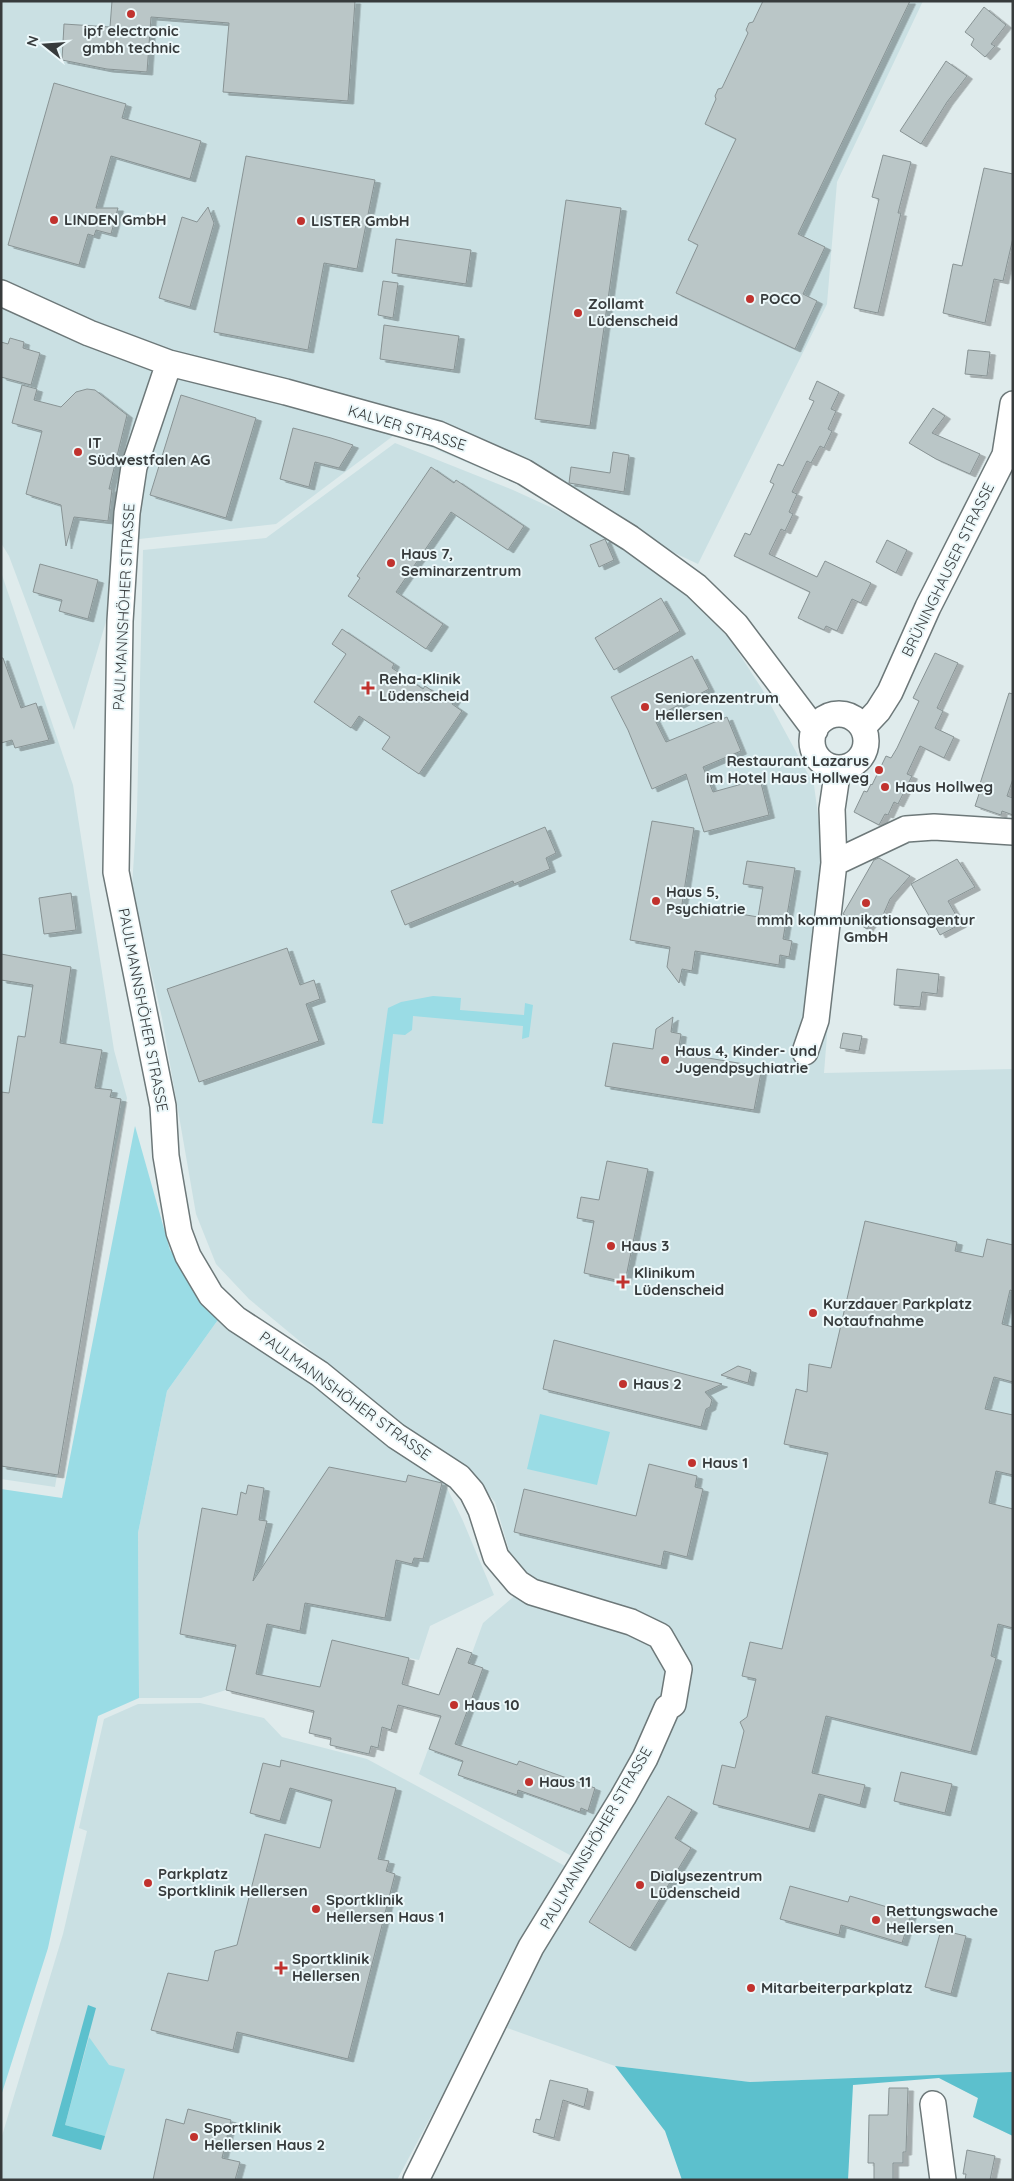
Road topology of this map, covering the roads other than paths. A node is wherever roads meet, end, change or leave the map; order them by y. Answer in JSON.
{"nodes":[{"id":1,"x":1,"y":293,"type":"edge"},
{"id":2,"x":169,"y":363,"type":"junction"},
{"id":3,"x":1013,"y":404,"type":"edge"},
{"id":4,"x":1009,"y":454,"type":"edge"},
{"id":5,"x":863,"y":726,"type":"junction"},
{"id":6,"x":815,"y":730,"type":"junction"},
{"id":7,"x":838,"y":768,"type":"junction"},
{"id":8,"x":1013,"y":832,"type":"edge"},
{"id":9,"x":834,"y":863,"type":"junction"},
{"id":10,"x":805,"y":1052,"type":"dead end"},
{"id":11,"x":933,"y":2104,"type":"dead end"},
{"id":12,"x":416,"y":2180,"type":"edge"},
{"id":13,"x":943,"y":2180,"type":"edge"}],
"edges":[{"from":1,"to":2,"type":"street","name":"KALVER STRASSE"},
{"from":2,"to":6,"type":"street","name":"KALVER STRASSE"},
{"from":2,"to":12,"type":"street","name":"PAULMANNSHÖHER STRASSE"},
{"from":3,"to":4,"type":"street","name":"BRÜNINGHAUSER STRASSE"},
{"from":4,"to":5,"type":"street","name":"BRÜNINGHAUSER STRASSE"},
{"from":5,"to":6,"type":"street"},
{"from":5,"to":7,"type":"street"},
{"from":6,"to":7,"type":"street"},
{"from":7,"to":9,"type":"street"},
{"from":8,"to":9,"type":"street"},
{"from":9,"to":10,"type":"street"},
{"from":11,"to":13,"type":"street"}]}
